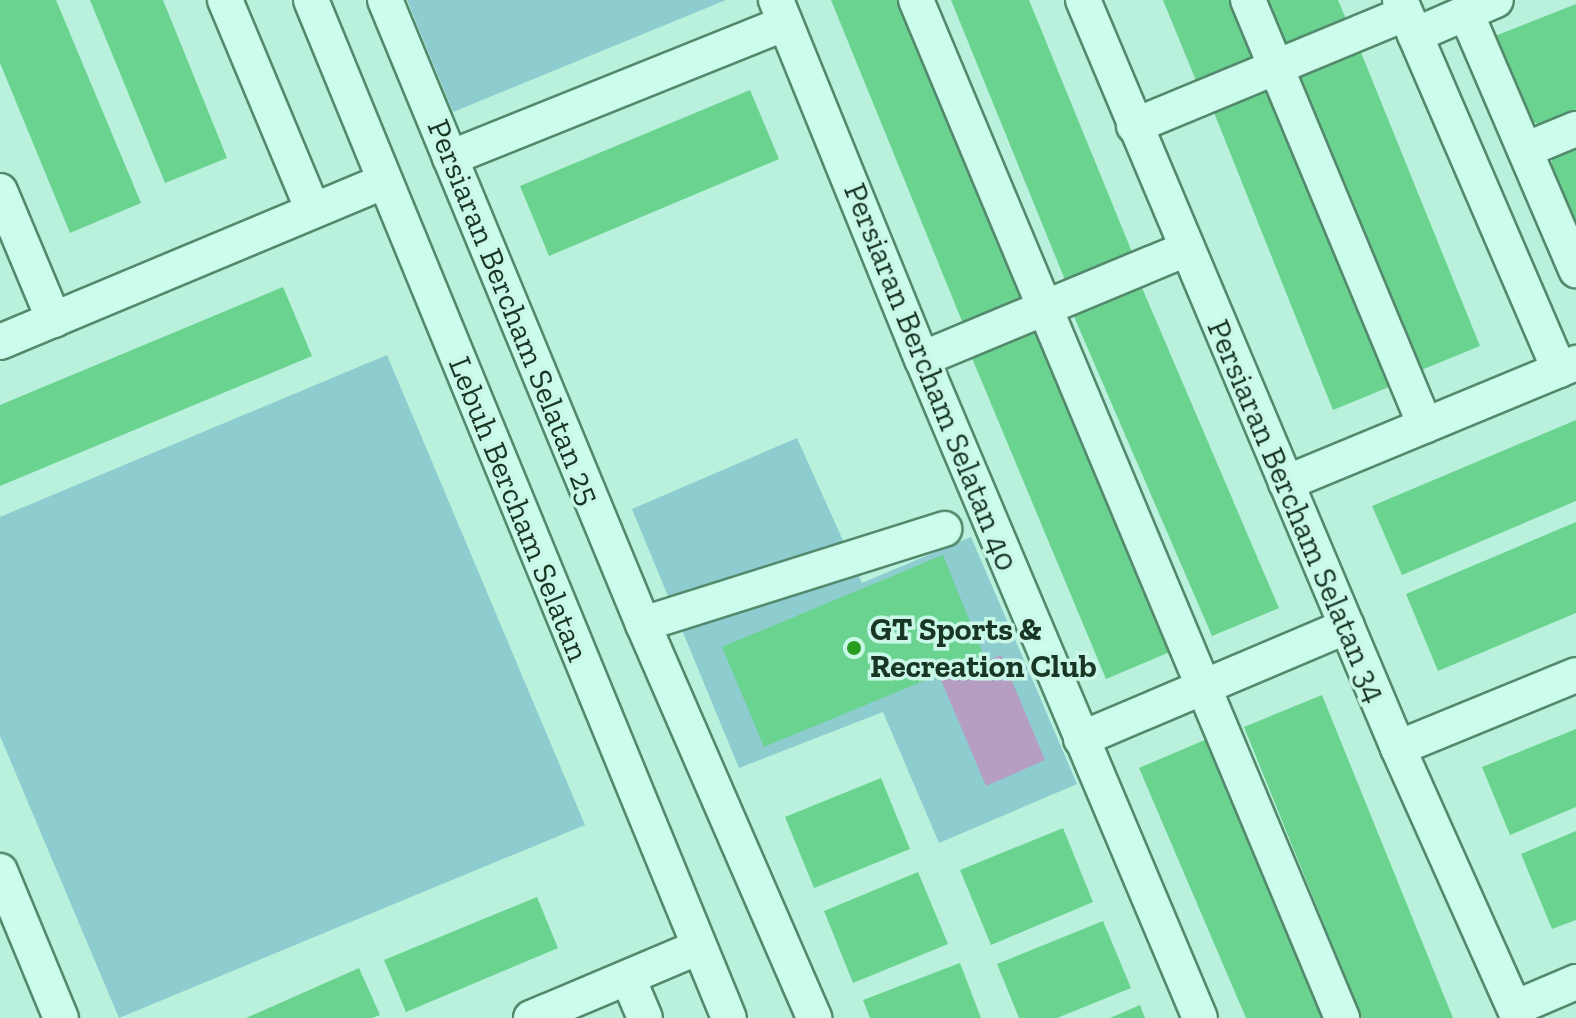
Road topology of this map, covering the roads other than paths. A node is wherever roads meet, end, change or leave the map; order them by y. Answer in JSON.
{"nodes":[{"id":1,"x":225,"y":0,"type":"edge"},
{"id":2,"x":311,"y":0,"type":"edge"},
{"id":3,"x":385,"y":0,"type":"edge"},
{"id":4,"x":916,"y":0,"type":"edge"},
{"id":5,"x":1083,"y":0,"type":"edge"},
{"id":6,"x":1248,"y":0,"type":"edge"},
{"id":7,"x":1481,"y":6,"type":"edge"},
{"id":8,"x":781,"y":11,"type":"edge"},
{"id":9,"x":1407,"y":16,"type":"edge"},
{"id":10,"x":1276,"y":67,"type":"junction"},
{"id":11,"x":1134,"y":126,"type":"junction"},
{"id":12,"x":1576,"y":129,"type":"edge"},
{"id":13,"x":1525,"y":150,"type":"junction"},
{"id":14,"x":450,"y":158,"type":"junction"},
{"id":15,"x":384,"y":181,"type":"junction"},
{"id":16,"x":0,"y":191,"type":"edge"},
{"id":17,"x":313,"y":210,"type":"junction"},
{"id":18,"x":1186,"y":249,"type":"junction"},
{"id":19,"x":1576,"y":270,"type":"edge"},
{"id":20,"x":1045,"y":307,"type":"junction"},
{"id":21,"x":54,"y":320,"type":"junction"},
{"id":22,"x":0,"y":342,"type":"edge"},
{"id":23,"x":922,"y":359,"type":"junction"},
{"id":24,"x":1568,"y":366,"type":"edge"},
{"id":25,"x":1425,"y":426,"type":"junction"},
{"id":26,"x":1286,"y":483,"type":"junction"},
{"id":27,"x":944,"y":529,"type":"dead end"},
{"id":28,"x":643,"y":624,"type":"junction"},
{"id":29,"x":1347,"y":626,"type":"junction"},
{"id":30,"x":1576,"y":675,"type":"edge"},
{"id":31,"x":1204,"y":686,"type":"junction"},
{"id":32,"x":1081,"y":739,"type":"junction"},
{"id":33,"x":1398,"y":748,"type":"junction"},
{"id":34,"x":0,"y":871,"type":"edge"},
{"id":35,"x":699,"y":947,"type":"junction"},
{"id":36,"x":628,"y":978,"type":"junction"},
{"id":37,"x":1576,"y":982,"type":"edge"},
{"id":38,"x":1517,"y":1013,"type":"edge"},
{"id":39,"x":61,"y":1018,"type":"edge"},
{"id":40,"x":531,"y":1018,"type":"edge"},
{"id":41,"x":645,"y":1018,"type":"edge"},
{"id":42,"x":729,"y":1018,"type":"edge"},
{"id":43,"x":814,"y":1018,"type":"edge"},
{"id":44,"x":1200,"y":1018,"type":"edge"},
{"id":45,"x":1342,"y":1018,"type":"edge"}],
"edges":[{"from":1,"to":17,"type":"street"},
{"from":2,"to":15,"type":"street","name":"Lebuh Bercham Selatan"},
{"from":3,"to":14,"type":"street","name":"Persiaran Bercham Selatan 25"},
{"from":4,"to":20,"type":"street"},
{"from":5,"to":11,"type":"street","name":"Persiaran Bercham Selatan 34"},
{"from":6,"to":10,"type":"street"},
{"from":7,"to":9,"type":"street"},
{"from":7,"to":13,"type":"street"},
{"from":8,"to":14,"type":"street"},
{"from":8,"to":23,"type":"street","name":"Persiaran Bercham Selatan 40"},
{"from":9,"to":10,"type":"street"},
{"from":9,"to":24,"type":"street"},
{"from":10,"to":11,"type":"street"},
{"from":10,"to":25,"type":"street"},
{"from":11,"to":18,"type":"street","name":"Persiaran Bercham Selatan 34"},
{"from":12,"to":13,"type":"street"},
{"from":13,"to":19,"type":"street"},
{"from":14,"to":28,"type":"street","name":"Persiaran Bercham Selatan 25"},
{"from":15,"to":17,"type":"street"},
{"from":15,"to":35,"type":"street","name":"Lebuh Bercham Selatan"},
{"from":16,"to":21,"type":"street"},
{"from":17,"to":21,"type":"street"},
{"from":18,"to":20,"type":"street"},
{"from":18,"to":26,"type":"street","name":"Persiaran Bercham Selatan 34"},
{"from":20,"to":23,"type":"street"},
{"from":20,"to":31,"type":"street"},
{"from":21,"to":22,"type":"street"},
{"from":23,"to":32,"type":"street","name":"Persiaran Bercham Selatan 40"},
{"from":24,"to":25,"type":"street"},
{"from":25,"to":26,"type":"street"},
{"from":26,"to":29,"type":"street","name":"Persiaran Bercham Selatan 34"},
{"from":27,"to":28,"type":"street"},
{"from":28,"to":43,"type":"street","name":"Persiaran Bercham Selatan 25"},
{"from":29,"to":31,"type":"street"},
{"from":29,"to":33,"type":"street","name":"Persiaran Bercham Selatan 34"},
{"from":30,"to":33,"type":"street"},
{"from":31,"to":32,"type":"street"},
{"from":31,"to":45,"type":"street"},
{"from":32,"to":44,"type":"street","name":"Persiaran Bercham Selatan 40"},
{"from":33,"to":38,"type":"street","name":"Persiaran Bercham Selatan 34"},
{"from":34,"to":39,"type":"street"},
{"from":35,"to":36,"type":"street"},
{"from":35,"to":42,"type":"street","name":"Lebuh Bercham Selatan"},
{"from":36,"to":40,"type":"street"},
{"from":36,"to":41,"type":"street"},
{"from":37,"to":38,"type":"street"}]}
